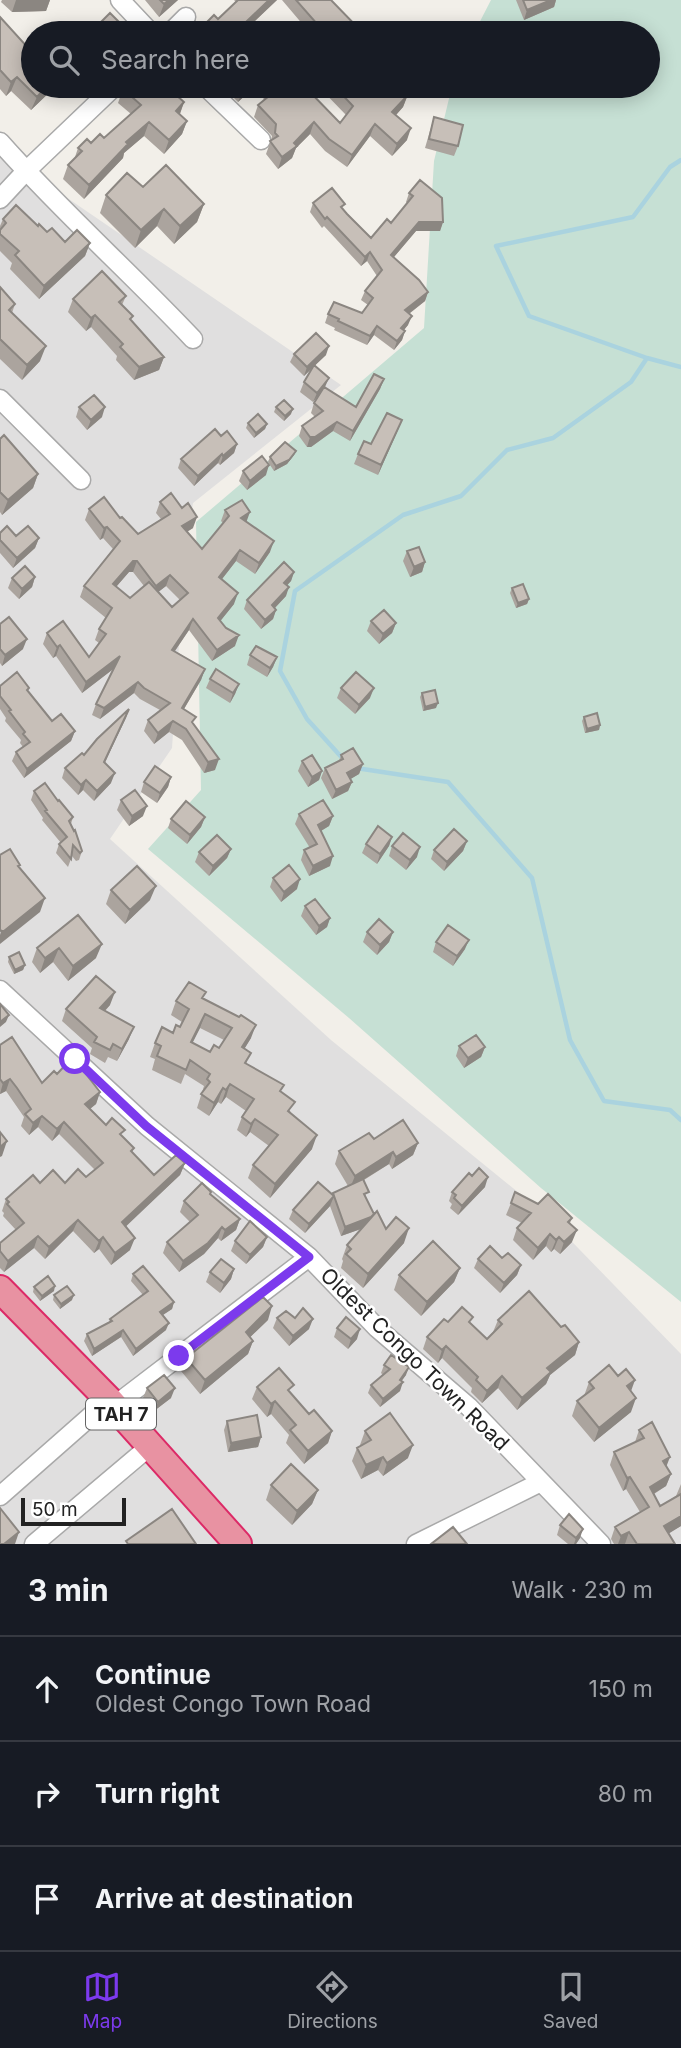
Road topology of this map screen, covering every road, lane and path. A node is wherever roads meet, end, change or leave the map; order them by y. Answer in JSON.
{"nodes":[{"id":1,"x":120,"y":0,"type":"edge"},
{"id":2,"x":186,"y":16,"type":"dead end"},
{"id":3,"x":140,"y":21,"type":"edge"},
{"id":4,"x":181,"y":21,"type":"edge"},
{"id":5,"x":102,"y":98,"type":"edge"},
{"id":6,"x":217,"y":98,"type":"edge"},
{"id":7,"x":261,"y":140,"type":"dead end"},
{"id":8,"x":0,"y":142,"type":"edge"},
{"id":9,"x":26,"y":171,"type":"junction"},
{"id":10,"x":0,"y":199,"type":"edge"},
{"id":11,"x":193,"y":339,"type":"dead end"},
{"id":12,"x":0,"y":399,"type":"edge"},
{"id":13,"x":81,"y":480,"type":"dead end"},
{"id":14,"x":0,"y":990,"type":"edge"},
{"id":15,"x":309,"y":1257,"type":"junction"},
{"id":16,"x":0,"y":1290,"type":"edge"},
{"id":17,"x":111,"y":1403,"type":"junction"},
{"id":18,"x":150,"y":1446,"type":"junction"},
{"id":19,"x":541,"y":1482,"type":"junction"},
{"id":20,"x":0,"y":1496,"type":"edge"},
{"id":21,"x":234,"y":1543,"type":"edge"},
{"id":22,"x":34,"y":1544,"type":"edge"},
{"id":23,"x":416,"y":1544,"type":"edge"},
{"id":24,"x":601,"y":1544,"type":"edge"}],
"edges":[{"from":1,"to":3,"type":"street"},
{"from":2,"to":4,"type":"street"},
{"from":5,"to":9,"type":"street"},
{"from":6,"to":7,"type":"street"},
{"from":8,"to":9,"type":"street"},
{"from":9,"to":10,"type":"street"},
{"from":9,"to":11,"type":"street"},
{"from":12,"to":13,"type":"street"},
{"from":14,"to":15,"type":"street","name":"Oldest Congo Town Road"},
{"from":15,"to":17,"type":"street"},
{"from":15,"to":19,"type":"street","name":"Oldest Congo Town Road"},
{"from":16,"to":17,"type":"highway","number":"TAH 7"},
{"from":17,"to":18,"type":"highway","number":"TAH 7"},
{"from":17,"to":20,"type":"street"},
{"from":18,"to":21,"type":"highway","number":"TAH 7"},
{"from":18,"to":22,"type":"street"},
{"from":19,"to":23,"type":"street"},
{"from":19,"to":24,"type":"street","name":"Oldest Congo Town Road"}]}
